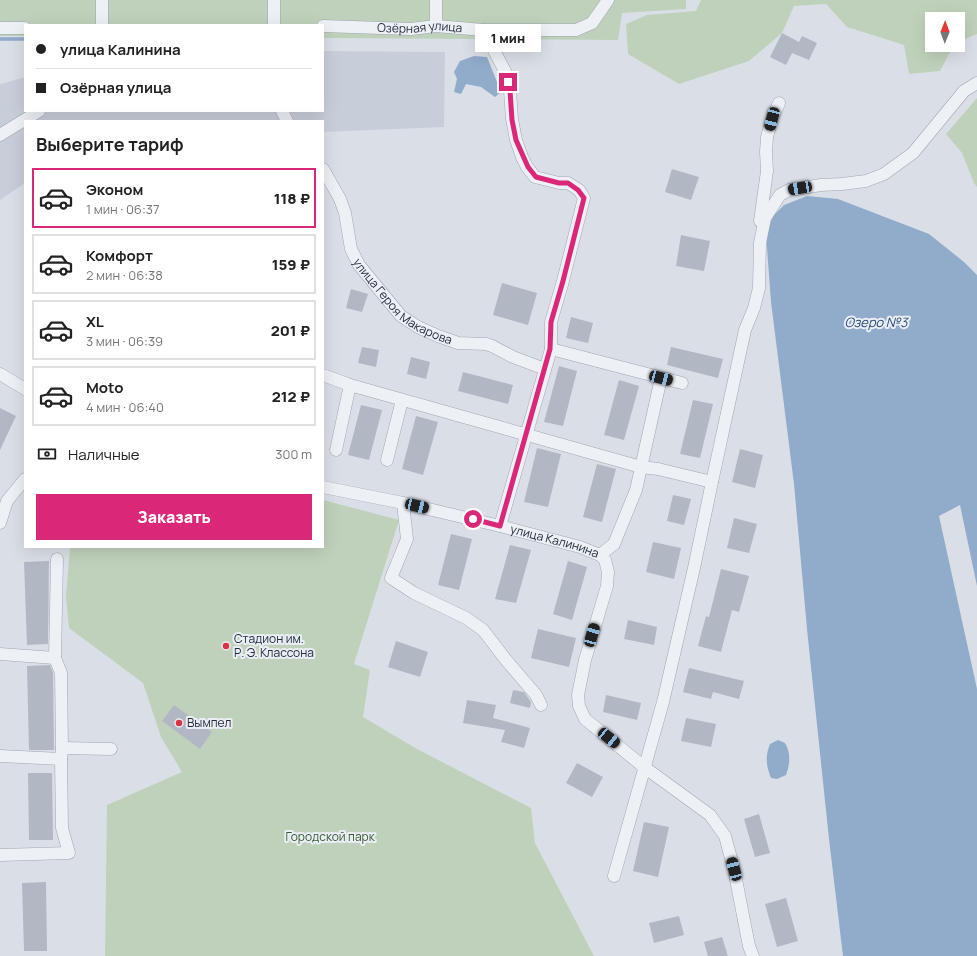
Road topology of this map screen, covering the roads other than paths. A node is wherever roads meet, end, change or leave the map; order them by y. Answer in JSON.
{"nodes":[{"id":1,"x":102,"y":0,"type":"edge"},
{"id":2,"x":274,"y":0,"type":"edge"},
{"id":3,"x":436,"y":0,"type":"edge"},
{"id":4,"x":608,"y":0,"type":"edge"},
{"id":5,"x":102,"y":24,"type":"edge"},
{"id":6,"x":274,"y":24,"type":"edge"},
{"id":7,"x":324,"y":26,"type":"edge"},
{"id":8,"x":436,"y":26,"type":"junction"},
{"id":9,"x":0,"y":28,"type":"edge"},
{"id":10,"x":24,"y":28,"type":"edge"},
{"id":11,"x":483,"y":30,"type":"junction"},
{"id":12,"x":977,"y":83,"type":"edge"},
{"id":13,"x":779,"y":103,"type":"dead end"},
{"id":14,"x":37,"y":112,"type":"edge"},
{"id":15,"x":24,"y":120,"type":"edge"},
{"id":16,"x":24,"y":120,"type":"edge"},
{"id":17,"x":0,"y":135,"type":"edge"},
{"id":18,"x":324,"y":171,"type":"edge"},
{"id":19,"x":761,"y":232,"type":"junction"},
{"id":20,"x":550,"y":349,"type":"junction"},
{"id":21,"x":545,"y":369,"type":"junction"},
{"id":22,"x":0,"y":374,"type":"edge"},
{"id":23,"x":324,"y":375,"type":"edge"},
{"id":24,"x":661,"y":378,"type":"junction"},
{"id":25,"x":682,"y":384,"type":"dead end"},
{"id":26,"x":350,"y":385,"type":"junction"},
{"id":27,"x":24,"y":388,"type":"edge"},
{"id":28,"x":402,"y":400,"type":"junction"},
{"id":29,"x":525,"y":435,"type":"junction"},
{"id":30,"x":336,"y":450,"type":"dead end"},
{"id":31,"x":387,"y":460,"type":"dead end"},
{"id":32,"x":641,"y":467,"type":"junction"},
{"id":33,"x":24,"y":480,"type":"edge"},
{"id":34,"x":712,"y":482,"type":"junction"},
{"id":35,"x":324,"y":487,"type":"edge"},
{"id":36,"x":403,"y":503,"type":"junction"},
{"id":37,"x":0,"y":523,"type":"edge"},
{"id":38,"x":500,"y":526,"type":"junction"},
{"id":39,"x":600,"y":555,"type":"junction"},
{"id":40,"x":57,"y":559,"type":"dead end"},
{"id":41,"x":0,"y":654,"type":"edge"},
{"id":42,"x":55,"y":658,"type":"junction"},
{"id":43,"x":541,"y":705,"type":"dead end"},
{"id":44,"x":111,"y":749,"type":"dead end"},
{"id":45,"x":61,"y":753,"type":"junction"},
{"id":46,"x":0,"y":756,"type":"edge"},
{"id":47,"x":644,"y":767,"type":"junction"},
{"id":48,"x":0,"y":855,"type":"edge"},
{"id":49,"x":614,"y":876,"type":"dead end"},
{"id":50,"x":753,"y":956,"type":"edge"}],
"edges":[{"from":1,"to":5,"type":"street"},
{"from":2,"to":6,"type":"street"},
{"from":3,"to":8,"type":"street"},
{"from":4,"to":11,"type":"street","name":"Озёрная улица"},
{"from":7,"to":8,"type":"street","name":"Озёрная улица"},
{"from":8,"to":11,"type":"street","name":"Озёрная улица"},
{"from":9,"to":10,"type":"street"},
{"from":11,"to":20,"type":"street"},
{"from":12,"to":19,"type":"street"},
{"from":13,"to":19,"type":"street"},
{"from":14,"to":16,"type":"street"},
{"from":15,"to":17,"type":"street"},
{"from":18,"to":21,"type":"street","name":"улица Героя Макарова"},
{"from":19,"to":34,"type":"street"},
{"from":20,"to":21,"type":"street"},
{"from":20,"to":24,"type":"street"},
{"from":21,"to":29,"type":"street"},
{"from":22,"to":27,"type":"street"},
{"from":23,"to":26,"type":"street"},
{"from":24,"to":25,"type":"street"},
{"from":24,"to":32,"type":"street"},
{"from":26,"to":28,"type":"street"},
{"from":26,"to":30,"type":"street"},
{"from":28,"to":29,"type":"street"},
{"from":28,"to":31,"type":"street"},
{"from":29,"to":32,"type":"street"},
{"from":29,"to":38,"type":"street"},
{"from":32,"to":34,"type":"street"},
{"from":32,"to":39,"type":"street"},
{"from":33,"to":37,"type":"street"},
{"from":34,"to":47,"type":"street"},
{"from":35,"to":36,"type":"street","name":"улица Калинина"},
{"from":36,"to":38,"type":"street","name":"улица Калинина"},
{"from":36,"to":43,"type":"street"},
{"from":38,"to":39,"type":"street","name":"улица Калинина"},
{"from":39,"to":47,"type":"street","name":"улица Калинина"},
{"from":40,"to":42,"type":"street"},
{"from":41,"to":42,"type":"street"},
{"from":42,"to":45,"type":"street"},
{"from":44,"to":45,"type":"street"},
{"from":45,"to":46,"type":"street"},
{"from":45,"to":48,"type":"street"},
{"from":47,"to":49,"type":"street"},
{"from":47,"to":50,"type":"street","name":"улица Калинина"}]}
